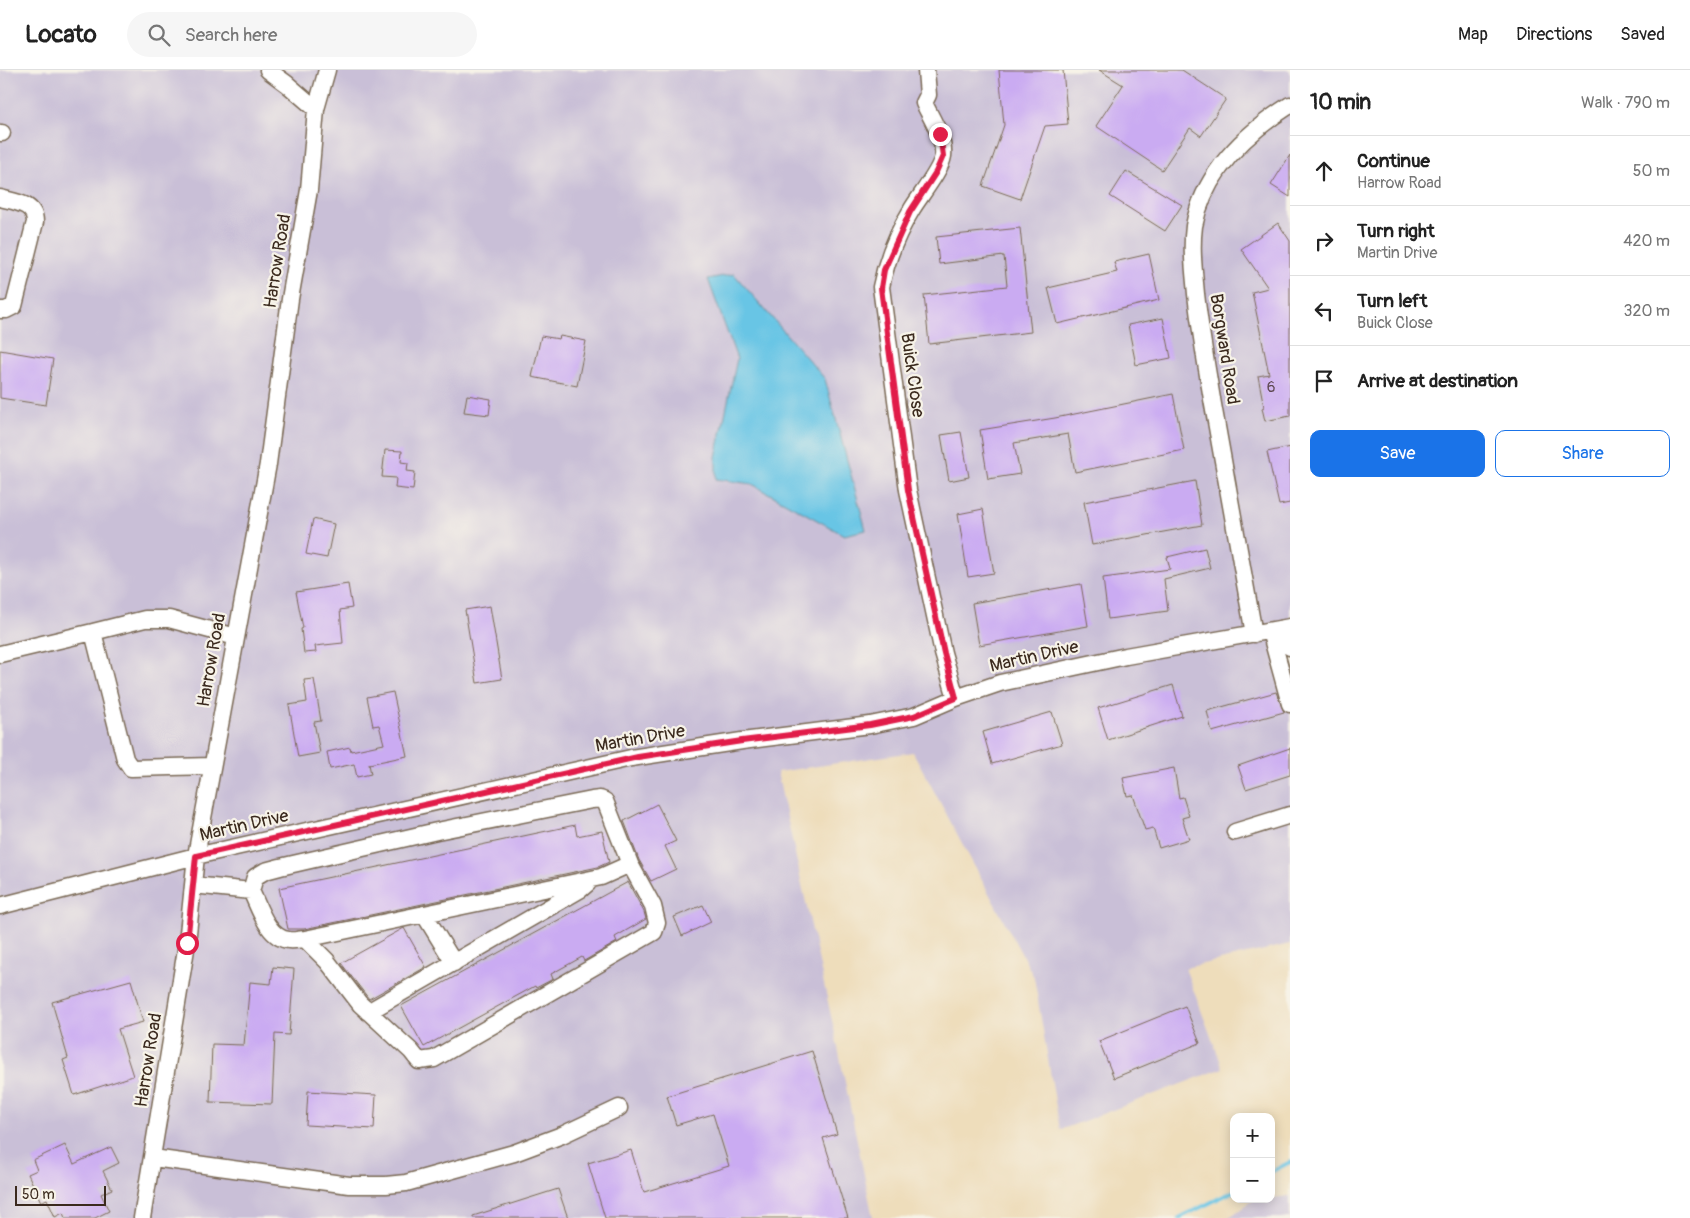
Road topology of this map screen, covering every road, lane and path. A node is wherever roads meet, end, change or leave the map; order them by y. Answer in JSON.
{"nodes":[{"id":1,"x":268,"y":70,"type":"edge"},
{"id":2,"x":327,"y":70,"type":"edge"},
{"id":3,"x":926,"y":70,"type":"edge"},
{"id":4,"x":1290,"y":105,"type":"edge"},
{"id":5,"x":316,"y":109,"type":"junction"},
{"id":6,"x":0,"y":198,"type":"edge"},
{"id":7,"x":0,"y":310,"type":"edge"},
{"id":8,"x":1275,"y":630,"type":"edge"},
{"id":9,"x":93,"y":632,"type":"junction"},
{"id":10,"x":236,"y":638,"type":"junction"},
{"id":11,"x":1290,"y":647,"type":"edge"},
{"id":12,"x":0,"y":654,"type":"edge"},
{"id":13,"x":956,"y":698,"type":"junction"},
{"id":14,"x":1290,"y":704,"type":"edge"},
{"id":15,"x":212,"y":766,"type":"junction"},
{"id":16,"x":1290,"y":815,"type":"edge"},
{"id":17,"x":1235,"y":832,"type":"dead end"},
{"id":18,"x":196,"y":856,"type":"junction"},
{"id":19,"x":630,"y":864,"type":"junction"},
{"id":20,"x":601,"y":877,"type":"junction"},
{"id":21,"x":193,"y":885,"type":"junction"},
{"id":22,"x":250,"y":891,"type":"junction"},
{"id":23,"x":0,"y":906,"type":"edge"},
{"id":24,"x":424,"y":914,"type":"junction"},
{"id":25,"x":305,"y":939,"type":"junction"},
{"id":26,"x":454,"y":963,"type":"junction"},
{"id":27,"x":368,"y":1012,"type":"junction"},
{"id":28,"x":619,"y":1108,"type":"dead end"},
{"id":29,"x":153,"y":1158,"type":"junction"},
{"id":30,"x":142,"y":1218,"type":"edge"}],
"edges":[{"from":1,"to":5,"type":"street"},
{"from":2,"to":5,"type":"street","name":"Harrow Road"},
{"from":3,"to":13,"type":"street","name":"Buick Close"},
{"from":4,"to":8,"type":"street","name":"Borgward Road"},
{"from":5,"to":10,"type":"street","name":"Harrow Road"},
{"from":6,"to":7,"type":"street"},
{"from":8,"to":11,"type":"street"},
{"from":8,"to":13,"type":"street","name":"Martin Drive"},
{"from":8,"to":14,"type":"street"},
{"from":9,"to":10,"type":"street"},
{"from":9,"to":12,"type":"street"},
{"from":9,"to":15,"type":"street"},
{"from":10,"to":15,"type":"street","name":"Harrow Road"},
{"from":13,"to":18,"type":"street","name":"Martin Drive"},
{"from":15,"to":18,"type":"street","name":"Harrow Road"},
{"from":16,"to":17,"type":"street"},
{"from":18,"to":21,"type":"street","name":"Harrow Road"},
{"from":18,"to":23,"type":"street","name":"Martin Drive"},
{"from":19,"to":20,"type":"street"},
{"from":19,"to":22,"type":"street"},
{"from":19,"to":27,"type":"street"},
{"from":20,"to":24,"type":"street"},
{"from":20,"to":26,"type":"street"},
{"from":21,"to":22,"type":"street"},
{"from":21,"to":29,"type":"street","name":"Harrow Road"},
{"from":22,"to":25,"type":"street"},
{"from":24,"to":25,"type":"street"},
{"from":24,"to":26,"type":"street"},
{"from":25,"to":27,"type":"street"},
{"from":26,"to":27,"type":"street"},
{"from":28,"to":29,"type":"street"},
{"from":29,"to":30,"type":"street","name":"Harrow Road"}]}
